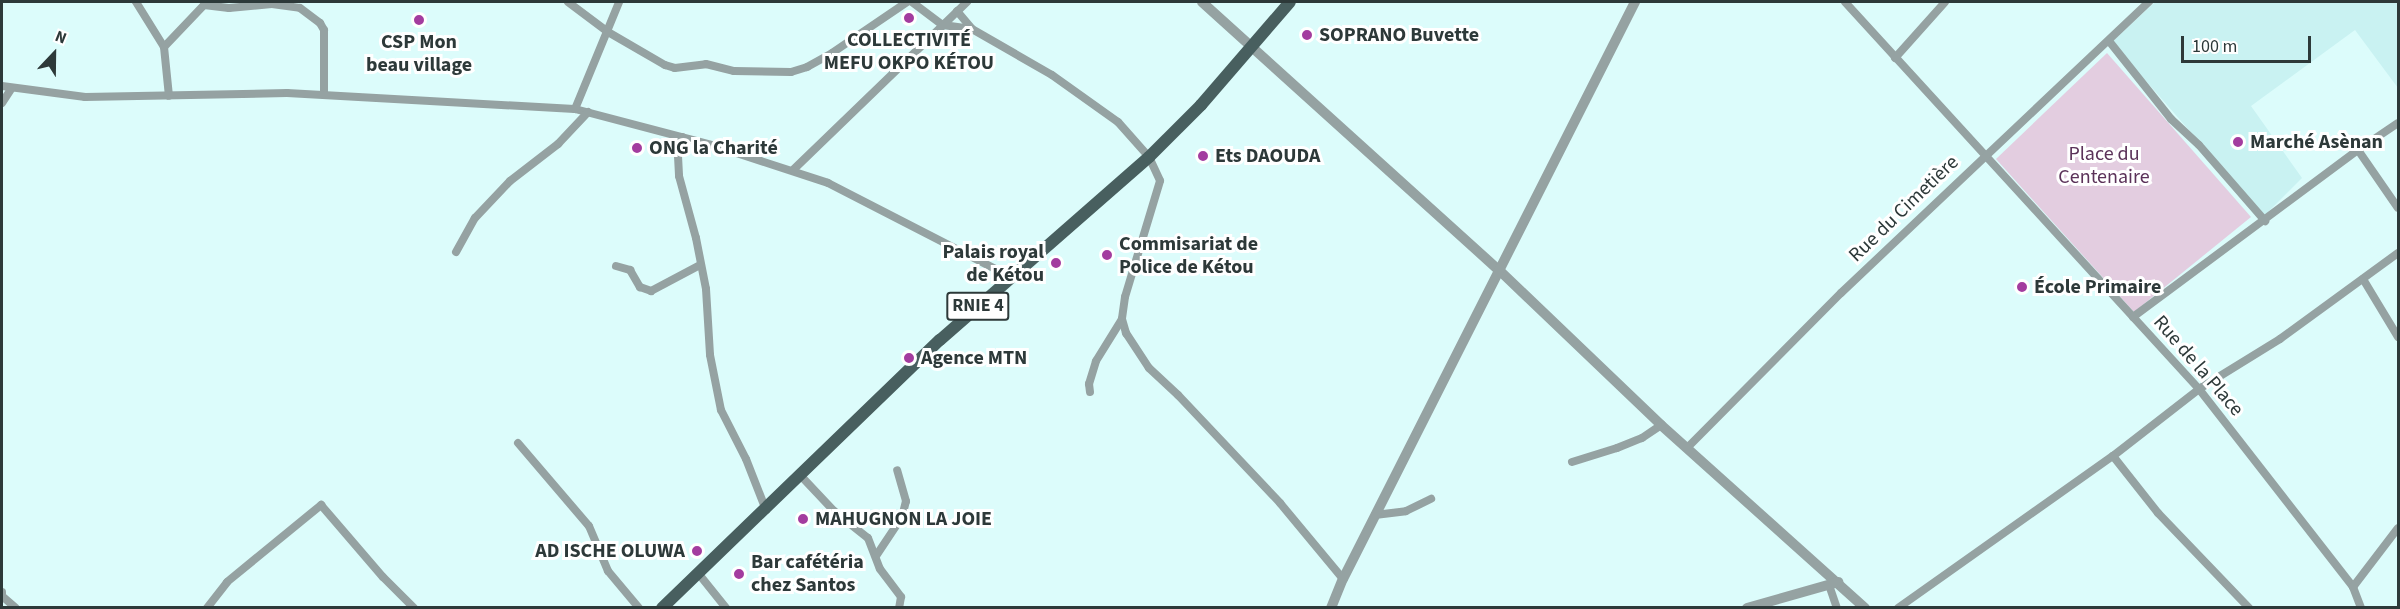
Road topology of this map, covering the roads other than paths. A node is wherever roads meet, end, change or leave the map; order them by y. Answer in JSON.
{"nodes":[{"id":1,"x":136,"y":2,"type":"edge"},
{"id":2,"x":568,"y":2,"type":"edge"},
{"id":3,"x":620,"y":2,"type":"edge"},
{"id":4,"x":907,"y":2,"type":"edge"},
{"id":5,"x":912,"y":2,"type":"edge"},
{"id":6,"x":967,"y":2,"type":"edge"},
{"id":7,"x":1202,"y":2,"type":"edge"},
{"id":8,"x":1290,"y":2,"type":"edge"},
{"id":9,"x":1635,"y":2,"type":"edge"},
{"id":10,"x":1845,"y":2,"type":"edge"},
{"id":11,"x":1945,"y":2,"type":"edge"},
{"id":12,"x":2149,"y":2,"type":"edge"},
{"id":13,"x":302,"y":5,"type":"edge"},
{"id":14,"x":957,"y":11,"type":"junction"},
{"id":15,"x":943,"y":25,"type":"junction"},
{"id":16,"x":972,"y":29,"type":"junction"},
{"id":17,"x":608,"y":32,"type":"junction"},
{"id":18,"x":2109,"y":40,"type":"junction"},
{"id":19,"x":164,"y":47,"type":"junction"},
{"id":20,"x":1251,"y":49,"type":"junction"},
{"id":21,"x":1895,"y":58,"type":"junction"},
{"id":22,"x":6,"y":88,"type":"edge"},
{"id":23,"x":324,"y":94,"type":"junction"},
{"id":24,"x":169,"y":96,"type":"junction"},
{"id":25,"x":2,"y":103,"type":"edge"},
{"id":26,"x":575,"y":109,"type":"junction"},
{"id":27,"x":588,"y":112,"type":"junction"},
{"id":28,"x":2398,"y":123,"type":"edge"},
{"id":29,"x":682,"y":137,"type":"junction"},
{"id":30,"x":2358,"y":150,"type":"junction"},
{"id":31,"x":1984,"y":155,"type":"junction"},
{"id":32,"x":1149,"y":158,"type":"junction"},
{"id":33,"x":793,"y":170,"type":"junction"},
{"id":34,"x":2398,"y":208,"type":"edge"},
{"id":35,"x":2265,"y":221,"type":"junction"},
{"id":36,"x":456,"y":252,"type":"dead end"},
{"id":37,"x":2398,"y":253,"type":"edge"},
{"id":38,"x":616,"y":266,"type":"dead end"},
{"id":39,"x":700,"y":266,"type":"junction"},
{"id":40,"x":1499,"y":270,"type":"junction"},
{"id":41,"x":1011,"y":277,"type":"junction"},
{"id":42,"x":2363,"y":279,"type":"junction"},
{"id":43,"x":2133,"y":317,"type":"junction"},
{"id":44,"x":1122,"y":319,"type":"junction"},
{"id":45,"x":2398,"y":337,"type":"edge"},
{"id":46,"x":2199,"y":389,"type":"junction"},
{"id":47,"x":1090,"y":392,"type":"dead end"},
{"id":48,"x":1661,"y":425,"type":"junction"},
{"id":49,"x":518,"y":443,"type":"dead end"},
{"id":50,"x":1688,"y":447,"type":"junction"},
{"id":51,"x":2113,"y":456,"type":"junction"},
{"id":52,"x":1572,"y":462,"type":"dead end"},
{"id":53,"x":897,"y":470,"type":"dead end"},
{"id":54,"x":801,"y":476,"type":"junction"},
{"id":55,"x":1431,"y":499,"type":"dead end"},
{"id":56,"x":766,"y":510,"type":"junction"},
{"id":57,"x":1375,"y":515,"type":"junction"},
{"id":58,"x":2398,"y":528,"type":"edge"},
{"id":59,"x":876,"y":556,"type":"junction"},
{"id":60,"x":698,"y":573,"type":"junction"},
{"id":61,"x":1343,"y":579,"type":"junction"},
{"id":62,"x":1834,"y":583,"type":"junction"},
{"id":63,"x":2353,"y":587,"type":"junction"},
{"id":64,"x":2,"y":592,"type":"edge"},
{"id":65,"x":2360,"y":607,"type":"edge"},
{"id":66,"x":16,"y":608,"type":"edge"},
{"id":67,"x":207,"y":608,"type":"edge"},
{"id":68,"x":414,"y":608,"type":"edge"},
{"id":69,"x":639,"y":608,"type":"edge"},
{"id":70,"x":662,"y":608,"type":"edge"},
{"id":71,"x":726,"y":608,"type":"edge"},
{"id":72,"x":899,"y":608,"type":"edge"},
{"id":73,"x":1331,"y":608,"type":"edge"},
{"id":74,"x":1747,"y":608,"type":"edge"},
{"id":75,"x":1836,"y":608,"type":"edge"},
{"id":76,"x":1865,"y":608,"type":"edge"},
{"id":77,"x":1898,"y":608,"type":"edge"},
{"id":78,"x":2249,"y":608,"type":"edge"}],
"edges":[{"from":1,"to":19,"type":"street"},
{"from":2,"to":17,"type":"street"},
{"from":3,"to":17,"type":"street"},
{"from":4,"to":17,"type":"street"},
{"from":5,"to":15,"type":"street"},
{"from":6,"to":14,"type":"street"},
{"from":7,"to":20,"type":"street"},
{"from":8,"to":20,"type":"main road","number":"RNIE 4"},
{"from":9,"to":40,"type":"street"},
{"from":10,"to":21,"type":"street","name":"Rue de la Place"},
{"from":11,"to":21,"type":"street"},
{"from":12,"to":18,"type":"street","name":"Rue du Cimetière"},
{"from":13,"to":19,"type":"street"},
{"from":13,"to":23,"type":"street"},
{"from":14,"to":15,"type":"street"},
{"from":14,"to":16,"type":"street"},
{"from":15,"to":16,"type":"street"},
{"from":15,"to":33,"type":"street"},
{"from":16,"to":32,"type":"street"},
{"from":17,"to":26,"type":"street"},
{"from":18,"to":31,"type":"street","name":"Rue du Cimetière"},
{"from":18,"to":35,"type":"street"},
{"from":19,"to":24,"type":"street"},
{"from":20,"to":32,"type":"main road","number":"RNIE 4"},
{"from":20,"to":40,"type":"street"},
{"from":21,"to":31,"type":"street","name":"Rue de la Place"},
{"from":22,"to":24,"type":"street"},
{"from":22,"to":25,"type":"street"},
{"from":23,"to":24,"type":"street"},
{"from":23,"to":26,"type":"street"},
{"from":26,"to":27,"type":"street"},
{"from":27,"to":29,"type":"street"},
{"from":27,"to":36,"type":"street"},
{"from":28,"to":30,"type":"street"},
{"from":29,"to":33,"type":"street"},
{"from":29,"to":39,"type":"street"},
{"from":30,"to":34,"type":"street"},
{"from":30,"to":35,"type":"street"},
{"from":31,"to":43,"type":"street","name":"Rue de la Place"},
{"from":31,"to":50,"type":"street","name":"Rue du Cimetière"},
{"from":32,"to":41,"type":"main road","number":"RNIE 4"},
{"from":32,"to":44,"type":"street"},
{"from":33,"to":41,"type":"street"},
{"from":35,"to":43,"type":"street"},
{"from":37,"to":42,"type":"street"},
{"from":38,"to":39,"type":"street"},
{"from":39,"to":56,"type":"street"},
{"from":40,"to":48,"type":"street"},
{"from":40,"to":57,"type":"street"},
{"from":41,"to":54,"type":"main road","number":"RNIE 4"},
{"from":42,"to":45,"type":"street"},
{"from":42,"to":46,"type":"street"},
{"from":43,"to":46,"type":"street","name":"Rue de la Place"},
{"from":44,"to":47,"type":"street"},
{"from":44,"to":61,"type":"street"},
{"from":46,"to":51,"type":"street"},
{"from":46,"to":63,"type":"street","name":"Rue de la Place"},
{"from":48,"to":50,"type":"street"},
{"from":48,"to":52,"type":"street"},
{"from":49,"to":69,"type":"street"},
{"from":50,"to":62,"type":"street"},
{"from":51,"to":77,"type":"street"},
{"from":51,"to":78,"type":"street"},
{"from":53,"to":59,"type":"street"},
{"from":54,"to":56,"type":"main road","number":"RNIE 4"},
{"from":54,"to":59,"type":"street"},
{"from":55,"to":57,"type":"street"},
{"from":56,"to":60,"type":"main road","number":"RNIE 4"},
{"from":57,"to":61,"type":"street"},
{"from":58,"to":63,"type":"street"},
{"from":59,"to":72,"type":"street"},
{"from":60,"to":70,"type":"main road","number":"RNIE 4"},
{"from":60,"to":71,"type":"street"},
{"from":61,"to":73,"type":"street"},
{"from":62,"to":74,"type":"street"},
{"from":62,"to":75,"type":"street"},
{"from":62,"to":76,"type":"street"},
{"from":63,"to":65,"type":"street","name":"Rue de la Place"},
{"from":64,"to":66,"type":"street"},
{"from":67,"to":68,"type":"street"}]}
